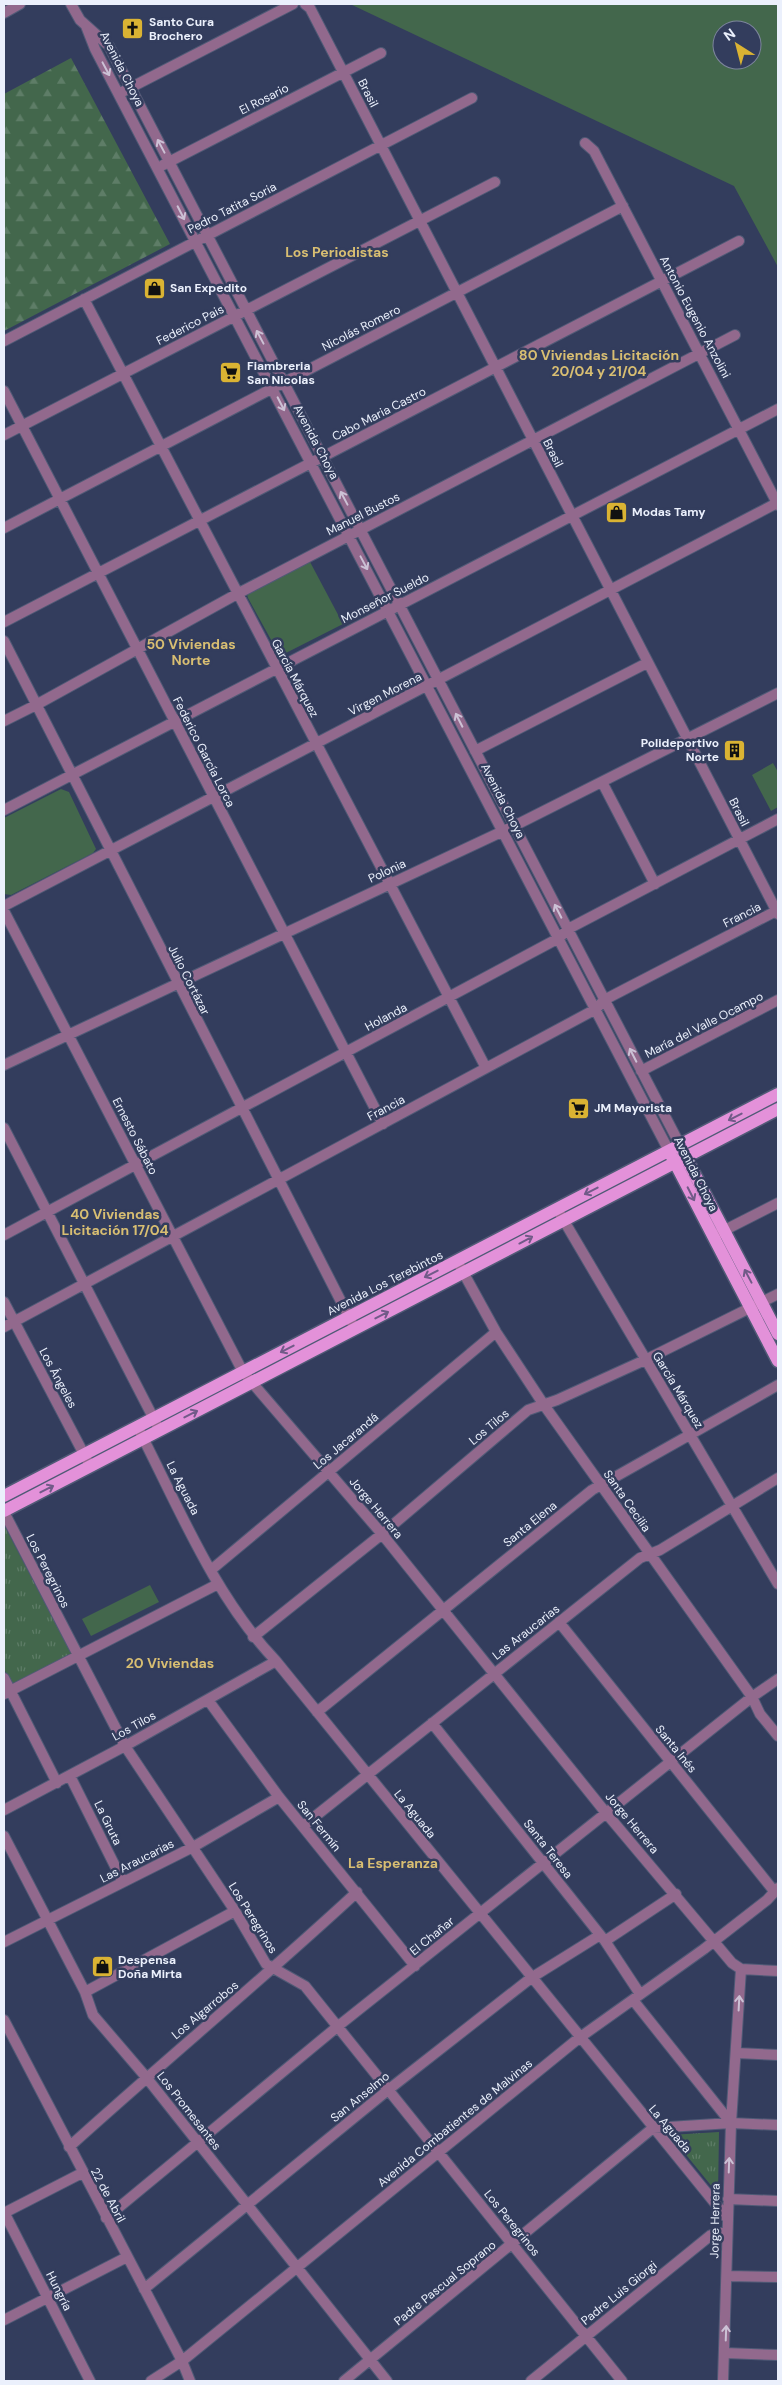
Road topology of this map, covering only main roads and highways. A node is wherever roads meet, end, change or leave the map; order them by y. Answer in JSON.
{"nodes":[{"id":1,"x":778,"y":1094,"type":"edge"},
{"id":2,"x":778,"y":1110,"type":"edge"},
{"id":3,"x":674,"y":1148,"type":"junction"},
{"id":4,"x":681,"y":1160,"type":"junction"},
{"id":5,"x":756,"y":1306,"type":"junction"},
{"id":6,"x":778,"y":1334,"type":"edge"},
{"id":7,"x":778,"y":1361,"type":"edge"},
{"id":8,"x":4,"y":1496,"type":"edge"},
{"id":9,"x":4,"y":1511,"type":"edge"}],
"edges":[{"from":1,"to":3,"type":"main road","name":"Avenida Los Terebintos","one_way":true},
{"from":2,"to":4,"type":"main road"},
{"from":3,"to":4,"type":"main road","name":"Avenida Choya"},
{"from":3,"to":8,"type":"main road","name":"Avenida Los Terebintos","one_way":true},
{"from":4,"to":5,"type":"main road","name":"Avenida Choya"},
{"from":9,"to":4,"type":"main road","one_way":true},
{"from":5,"to":6,"type":"main road","name":"Avenida Choya"},
{"from":5,"to":7,"type":"main road","name":"Avenida Choya"}]}
